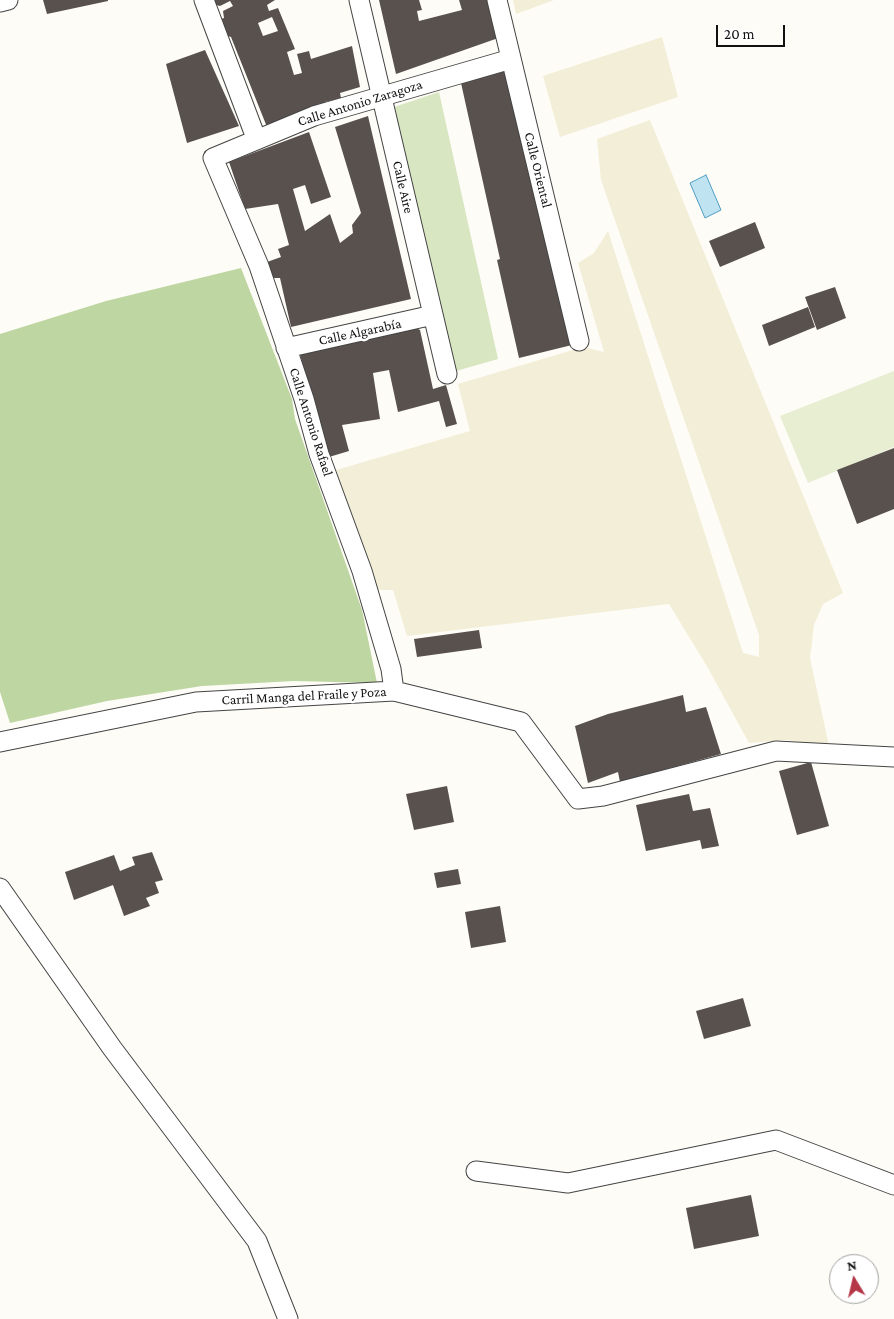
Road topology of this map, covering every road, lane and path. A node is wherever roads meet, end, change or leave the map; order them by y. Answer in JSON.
{"nodes":[{"id":1,"x":8,"y":0,"type":"edge"},
{"id":2,"x":204,"y":0,"type":"edge"},
{"id":3,"x":360,"y":0,"type":"edge"},
{"id":4,"x":497,"y":0,"type":"edge"},
{"id":5,"x":0,"y":2,"type":"edge"},
{"id":6,"x":511,"y":59,"type":"junction"},
{"id":7,"x":382,"y":95,"type":"junction"},
{"id":8,"x":256,"y":138,"type":"junction"},
{"id":9,"x":213,"y":158,"type":"joint"},
{"id":10,"x":433,"y":316,"type":"junction"},
{"id":11,"x":579,"y":341,"type":"dead end"},
{"id":12,"x":286,"y":348,"type":"junction"},
{"id":13,"x":447,"y":374,"type":"dead end"},
{"id":14,"x":394,"y":691,"type":"junction"},
{"id":15,"x":0,"y":742,"type":"edge"},
{"id":16,"x":894,"y":757,"type":"edge"},
{"id":17,"x":0,"y":888,"type":"edge"},
{"id":18,"x":476,"y":1171,"type":"dead end"},
{"id":19,"x":894,"y":1185,"type":"edge"},
{"id":20,"x":288,"y":1319,"type":"edge"}],
"edges":[{"from":1,"to":5,"type":"street"},
{"from":2,"to":8,"type":"street"},
{"from":3,"to":7,"type":"street","name":"Calle Aire"},
{"from":4,"to":6,"type":"street","name":"Calle Oriental"},
{"from":6,"to":7,"type":"street","name":"Calle Antonio Zaragoza"},
{"from":6,"to":11,"type":"street","name":"Calle Oriental"},
{"from":7,"to":8,"type":"street","name":"Calle Antonio Zaragoza"},
{"from":7,"to":10,"type":"street","name":"Calle Aire"},
{"from":8,"to":9,"type":"street","name":"Calle Antonio Zaragoza"},
{"from":9,"to":12,"type":"street","name":"Calle Antonio Rafael"},
{"from":10,"to":12,"type":"street","name":"Calle Algarabía"},
{"from":10,"to":13,"type":"street","name":"Calle Aire"},
{"from":12,"to":14,"type":"street","name":"Calle Antonio Rafael"},
{"from":14,"to":15,"type":"street","name":"Carril Manga del Fraile y Poza"},
{"from":14,"to":16,"type":"street","name":"Carril Manga del Fraile y Poza"},
{"from":17,"to":20,"type":"street"},
{"from":18,"to":19,"type":"street"}]}
